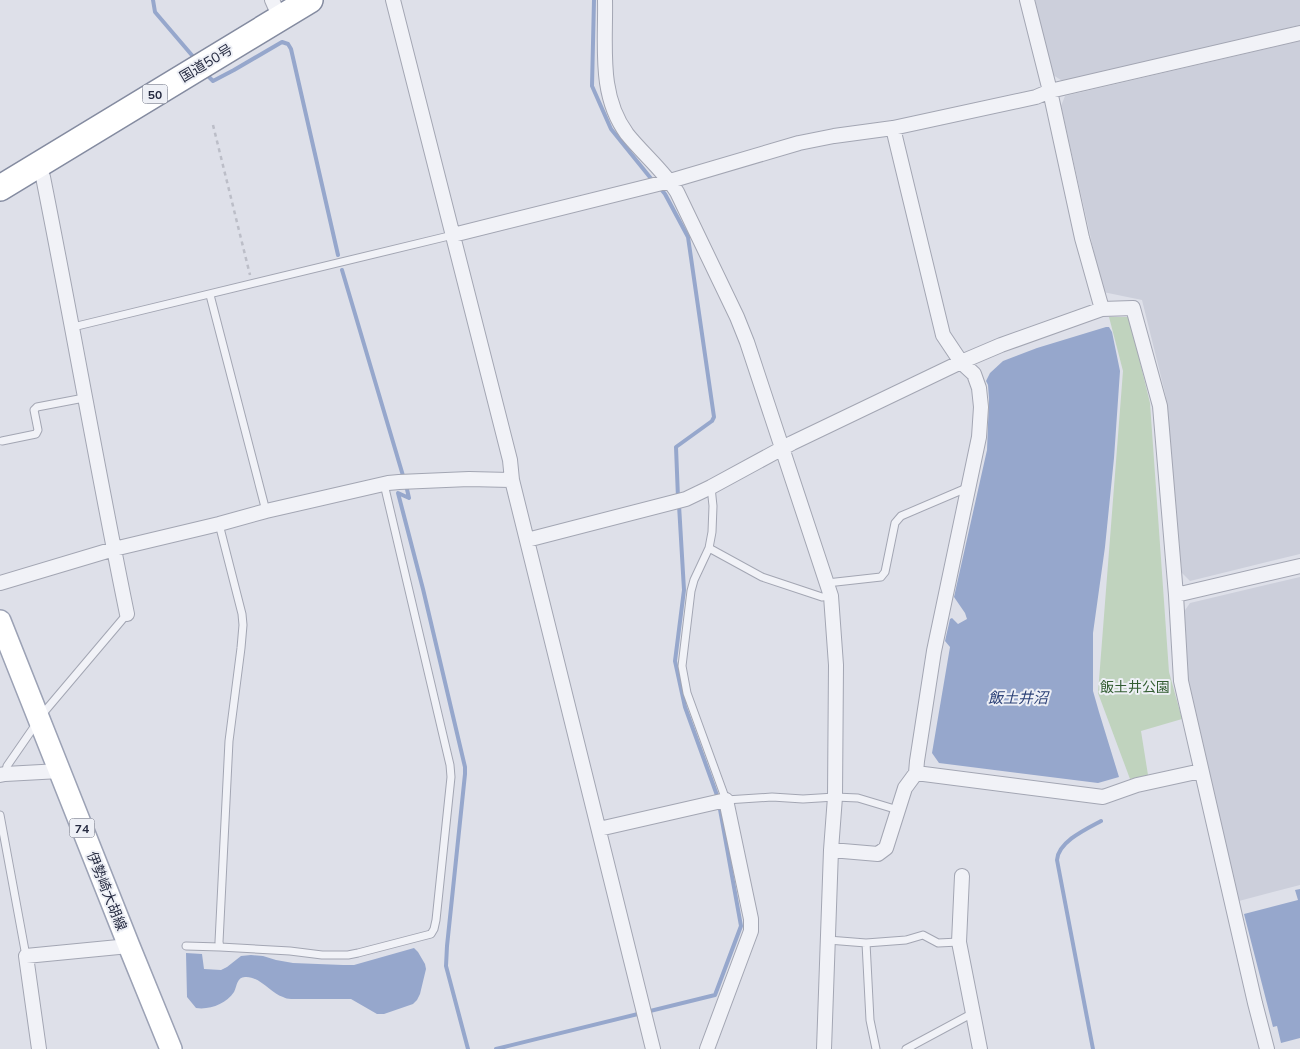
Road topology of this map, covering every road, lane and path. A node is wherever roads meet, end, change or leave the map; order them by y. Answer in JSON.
{"nodes":[{"id":1,"x":310,"y":0,"type":"edge"},
{"id":2,"x":393,"y":0,"type":"edge"},
{"id":3,"x":605,"y":0,"type":"edge"},
{"id":4,"x":1027,"y":0,"type":"edge"},
{"id":5,"x":276,"y":9,"type":"edge"},
{"id":6,"x":1300,"y":34,"type":"edge"},
{"id":7,"x":1050,"y":91,"type":"junction"},
{"id":8,"x":213,"y":125,"type":"dead end"},
{"id":9,"x":893,"y":128,"type":"junction"},
{"id":10,"x":37,"y":166,"type":"junction"},
{"id":11,"x":670,"y":181,"type":"junction"},
{"id":12,"x":0,"y":188,"type":"edge"},
{"id":13,"x":453,"y":235,"type":"junction"},
{"id":14,"x":252,"y":283,"type":"junction"},
{"id":15,"x":210,"y":295,"type":"junction"},
{"id":16,"x":1102,"y":310,"type":"junction"},
{"id":17,"x":73,"y":327,"type":"junction"},
{"id":18,"x":961,"y":362,"type":"junction"},
{"id":19,"x":84,"y":398,"type":"junction"},
{"id":20,"x":2,"y":441,"type":"dead end"},
{"id":21,"x":782,"y":450,"type":"junction"},
{"id":22,"x":512,"y":480,"type":"junction"},
{"id":23,"x":384,"y":484,"type":"junction"},
{"id":24,"x":969,"y":486,"type":"junction"},
{"id":25,"x":711,"y":487,"type":"junction"},
{"id":26,"x":266,"y":511,"type":"junction"},
{"id":27,"x":219,"y":524,"type":"junction"},
{"id":28,"x":527,"y":540,"type":"junction"},
{"id":29,"x":709,"y":548,"type":"junction"},
{"id":30,"x":114,"y":549,"type":"junction"},
{"id":31,"x":1300,"y":566,"type":"edge"},
{"id":32,"x":0,"y":583,"type":"edge"},
{"id":33,"x":829,"y":589,"type":"junction"},
{"id":34,"x":1176,"y":595,"type":"junction"},
{"id":35,"x":127,"y":614,"type":"joint"},
{"id":36,"x":0,"y":621,"type":"edge"},
{"id":37,"x":39,"y":720,"type":"junction"},
{"id":38,"x":1201,"y":771,"type":"junction"},
{"id":39,"x":60,"y":772,"type":"junction"},
{"id":40,"x":916,"y":773,"type":"junction"},
{"id":41,"x":3,"y":774,"type":"edge"},
{"id":42,"x":835,"y":796,"type":"junction"},
{"id":43,"x":726,"y":800,"type":"junction"},
{"id":44,"x":898,"y":810,"type":"junction"},
{"id":45,"x":0,"y":815,"type":"edge"},
{"id":46,"x":599,"y":829,"type":"junction"},
{"id":47,"x":831,"y":850,"type":"junction"},
{"id":48,"x":962,"y":876,"type":"dead end"},
{"id":49,"x":828,"y":940,"type":"junction"},
{"id":50,"x":959,"y":942,"type":"junction"},
{"id":51,"x":866,"y":944,"type":"junction"},
{"id":52,"x":129,"y":946,"type":"junction"},
{"id":53,"x":186,"y":946,"type":"dead end"},
{"id":54,"x":220,"y":947,"type":"junction"},
{"id":55,"x":26,"y":956,"type":"junction"},
{"id":56,"x":973,"y":1012,"type":"junction"},
{"id":57,"x":39,"y":1049,"type":"edge"},
{"id":58,"x":171,"y":1049,"type":"edge"},
{"id":59,"x":653,"y":1049,"type":"edge"},
{"id":60,"x":707,"y":1049,"type":"edge"},
{"id":61,"x":824,"y":1049,"type":"edge"},
{"id":62,"x":876,"y":1049,"type":"edge"},
{"id":63,"x":906,"y":1049,"type":"edge"},
{"id":64,"x":980,"y":1049,"type":"edge"},
{"id":65,"x":1267,"y":1049,"type":"edge"}],
"edges":[{"from":1,"to":5,"type":"highway","name":"国道50号","number":"50"},
{"from":2,"to":13,"type":"street"},
{"from":3,"to":11,"type":"street"},
{"from":4,"to":7,"type":"street"},
{"from":5,"to":10,"type":"highway","name":"国道50号","number":"50"},
{"from":6,"to":7,"type":"street"},
{"from":7,"to":9,"type":"street"},
{"from":7,"to":16,"type":"street"},
{"from":8,"to":14,"type":"path"},
{"from":9,"to":11,"type":"street"},
{"from":9,"to":18,"type":"street"},
{"from":10,"to":12,"type":"highway","name":"国道50号","number":"50"},
{"from":10,"to":17,"type":"street"},
{"from":11,"to":13,"type":"street"},
{"from":11,"to":21,"type":"street"},
{"from":13,"to":14,"type":"lane"},
{"from":13,"to":22,"type":"street"},
{"from":14,"to":15,"type":"lane"},
{"from":15,"to":17,"type":"lane"},
{"from":15,"to":26,"type":"lane"},
{"from":16,"to":18,"type":"street"},
{"from":16,"to":34,"type":"street"},
{"from":17,"to":19,"type":"street"},
{"from":18,"to":21,"type":"street"},
{"from":18,"to":24,"type":"street"},
{"from":19,"to":20,"type":"lane"},
{"from":19,"to":30,"type":"street"},
{"from":21,"to":25,"type":"street"},
{"from":21,"to":33,"type":"street"},
{"from":22,"to":23,"type":"street"},
{"from":22,"to":28,"type":"street"},
{"from":23,"to":26,"type":"street"},
{"from":23,"to":54,"type":"lane"},
{"from":24,"to":33,"type":"lane"},
{"from":24,"to":40,"type":"street"},
{"from":25,"to":28,"type":"street"},
{"from":25,"to":29,"type":"lane"},
{"from":26,"to":27,"type":"street"},
{"from":27,"to":30,"type":"street"},
{"from":27,"to":54,"type":"lane"},
{"from":28,"to":46,"type":"street"},
{"from":29,"to":33,"type":"lane"},
{"from":29,"to":43,"type":"lane"},
{"from":30,"to":32,"type":"street"},
{"from":30,"to":35,"type":"street"},
{"from":31,"to":34,"type":"street"},
{"from":33,"to":42,"type":"street"},
{"from":34,"to":38,"type":"street"},
{"from":35,"to":37,"type":"lane"},
{"from":36,"to":37,"type":"main road","name":"伊勢崎大胡線","number":"74"},
{"from":37,"to":39,"type":"main road","name":"伊勢崎大胡線","number":"74"},
{"from":37,"to":41,"type":"lane"},
{"from":38,"to":40,"type":"street"},
{"from":38,"to":65,"type":"street"},
{"from":39,"to":41,"type":"street"},
{"from":39,"to":52,"type":"main road","name":"伊勢崎大胡線","number":"74"},
{"from":40,"to":44,"type":"street"},
{"from":42,"to":43,"type":"lane"},
{"from":42,"to":44,"type":"lane"},
{"from":42,"to":47,"type":"street"},
{"from":43,"to":46,"type":"street"},
{"from":43,"to":60,"type":"street"},
{"from":44,"to":47,"type":"street"},
{"from":45,"to":55,"type":"lane"},
{"from":46,"to":59,"type":"street"},
{"from":47,"to":49,"type":"street"},
{"from":48,"to":50,"type":"street"},
{"from":49,"to":51,"type":"lane"},
{"from":49,"to":61,"type":"street"},
{"from":50,"to":51,"type":"lane"},
{"from":50,"to":56,"type":"street"},
{"from":51,"to":62,"type":"lane"},
{"from":52,"to":55,"type":"street"},
{"from":52,"to":58,"type":"main road","name":"伊勢崎大胡線","number":"74"},
{"from":53,"to":54,"type":"lane"},
{"from":55,"to":57,"type":"street"},
{"from":56,"to":63,"type":"lane"},
{"from":56,"to":64,"type":"street"}]}
